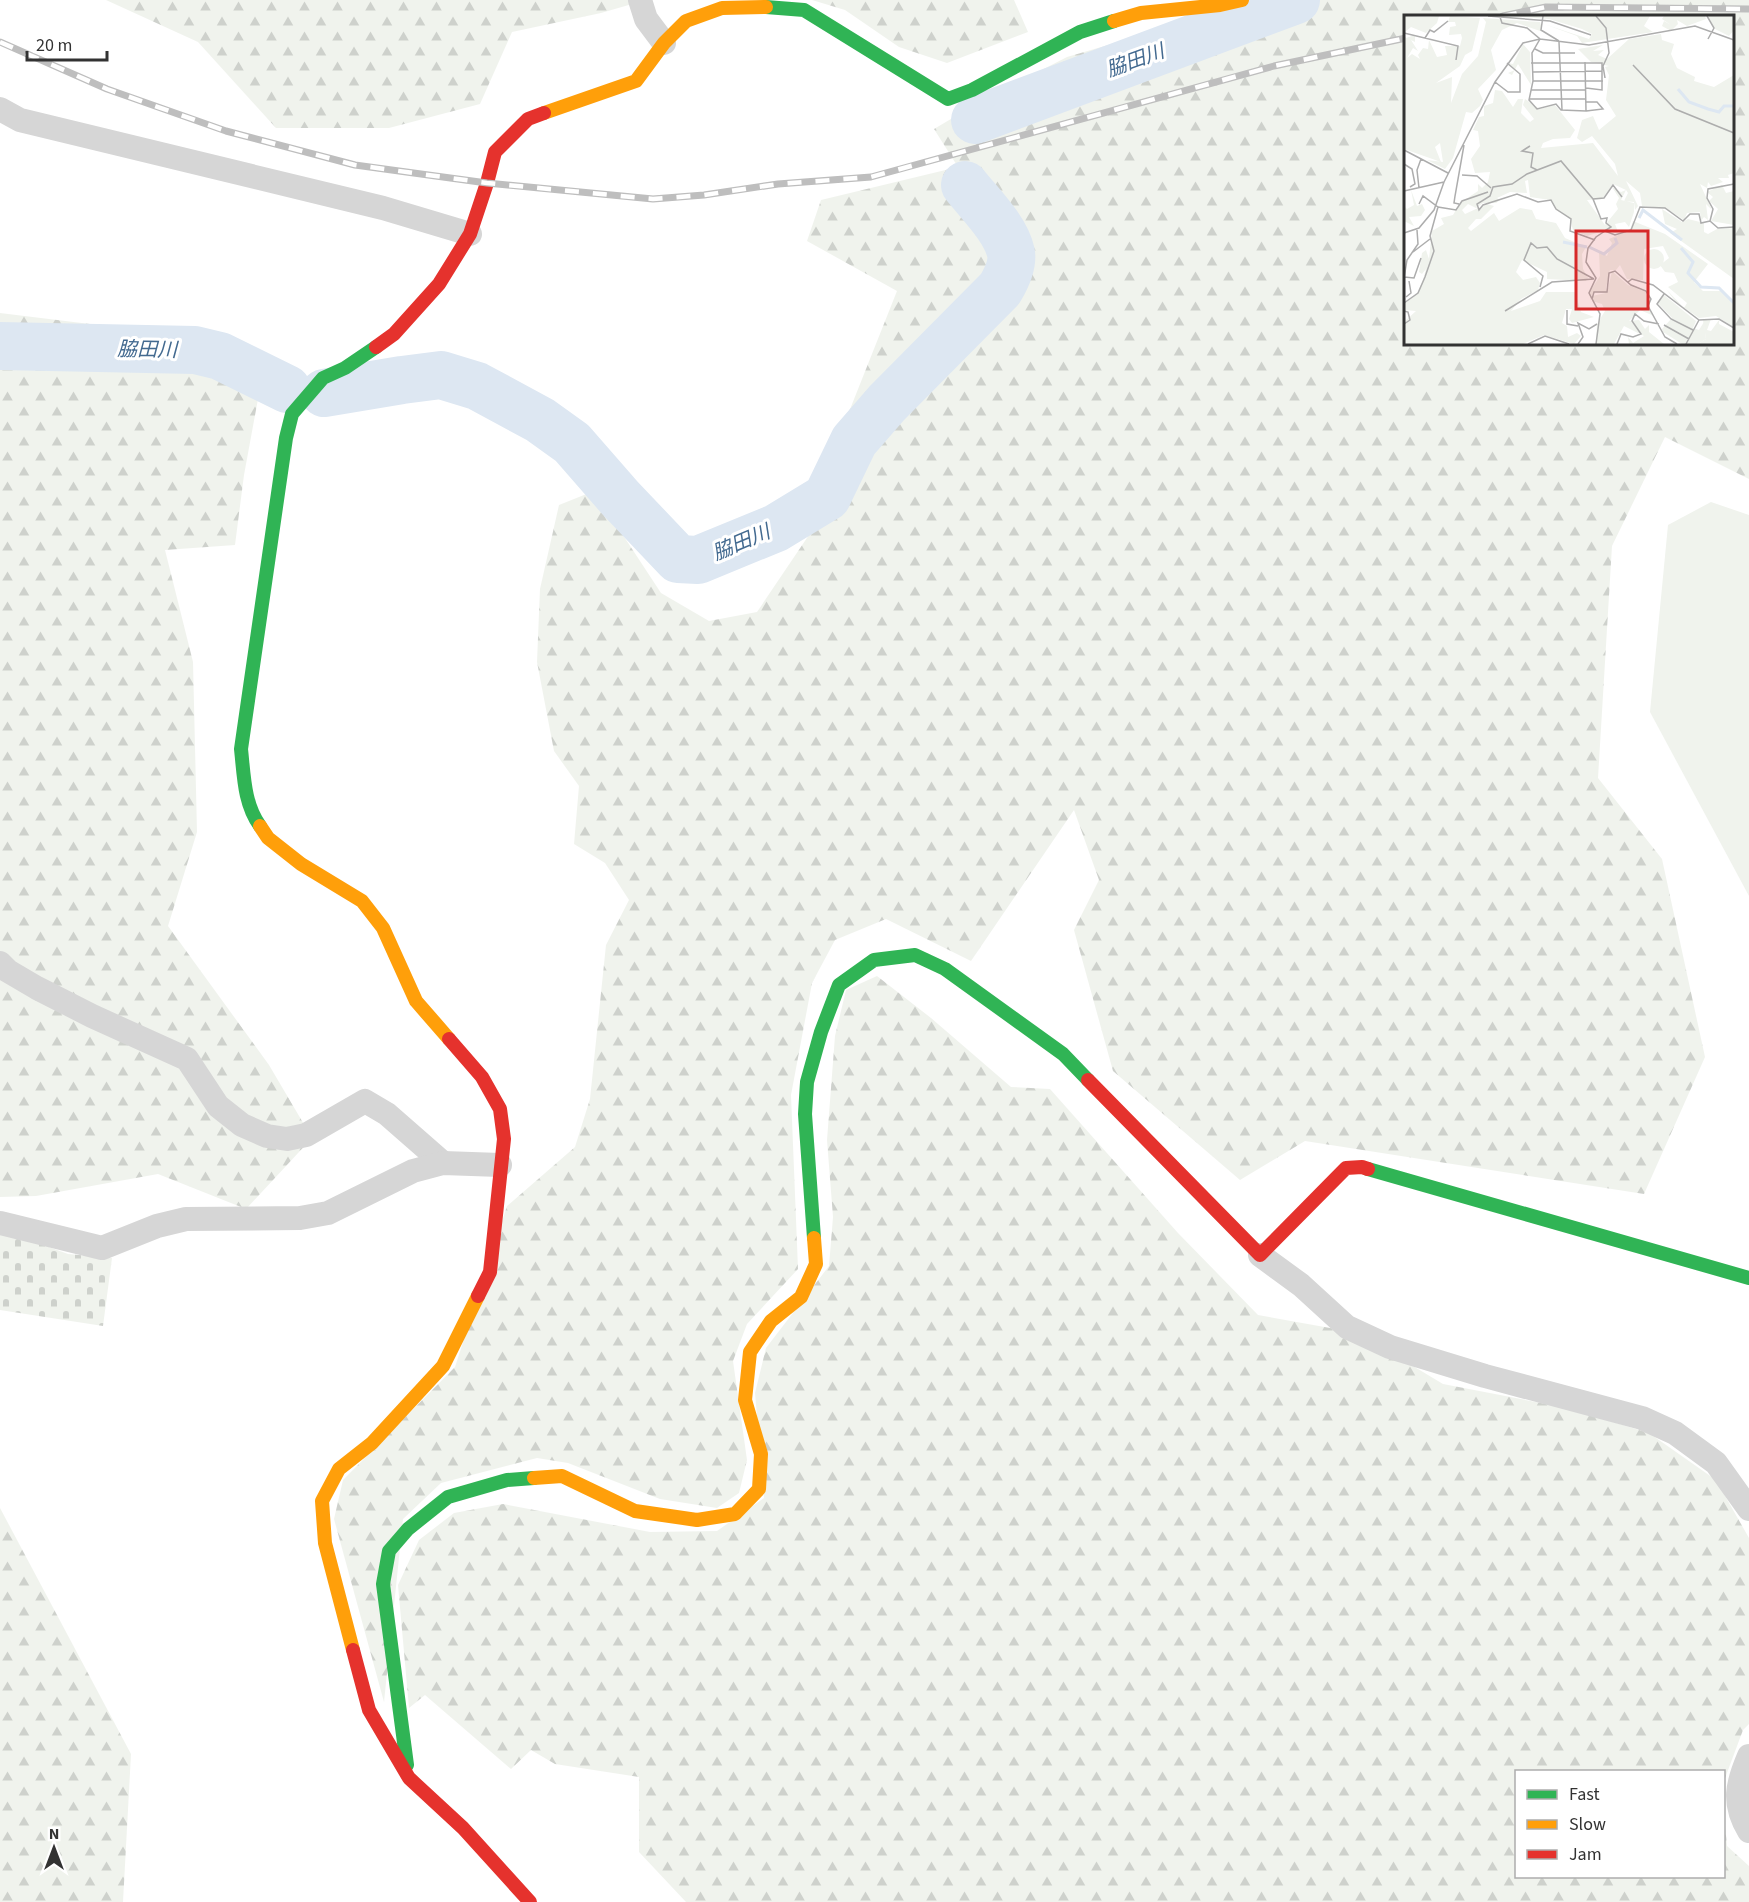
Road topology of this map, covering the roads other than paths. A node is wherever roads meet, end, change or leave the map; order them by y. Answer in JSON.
{"nodes":[{"id":1,"x":640,"y":0,"type":"edge"},
{"id":2,"x":1242,"y":0,"type":"edge"},
{"id":3,"x":664,"y":43,"type":"junction"},
{"id":4,"x":0,"y":109,"type":"edge"},
{"id":5,"x":470,"y":234,"type":"junction"},
{"id":6,"x":0,"y":963,"type":"edge"},
{"id":7,"x":443,"y":1162,"type":"junction"},
{"id":8,"x":501,"y":1165,"type":"junction"},
{"id":9,"x":0,"y":1223,"type":"edge"},
{"id":10,"x":1260,"y":1255,"type":"junction"},
{"id":11,"x":1749,"y":1278,"type":"edge"},
{"id":12,"x":1749,"y":1509,"type":"edge"},
{"id":13,"x":1749,"y":1756,"type":"edge"},
{"id":14,"x":409,"y":1778,"type":"junction"},
{"id":15,"x":1749,"y":1830,"type":"edge"},
{"id":16,"x":530,"y":1902,"type":"edge"}],
"edges":[{"from":1,"to":3,"type":"street"},
{"from":2,"to":3,"type":"street"},
{"from":3,"to":5,"type":"street"},
{"from":4,"to":5,"type":"street"},
{"from":5,"to":8,"type":"street"},
{"from":6,"to":7,"type":"street"},
{"from":7,"to":8,"type":"street"},
{"from":7,"to":9,"type":"street"},
{"from":8,"to":14,"type":"street"},
{"from":10,"to":11,"type":"street"},
{"from":10,"to":12,"type":"street"},
{"from":10,"to":14,"type":"street"},
{"from":13,"to":15,"type":"street"},
{"from":14,"to":16,"type":"street"}]}
